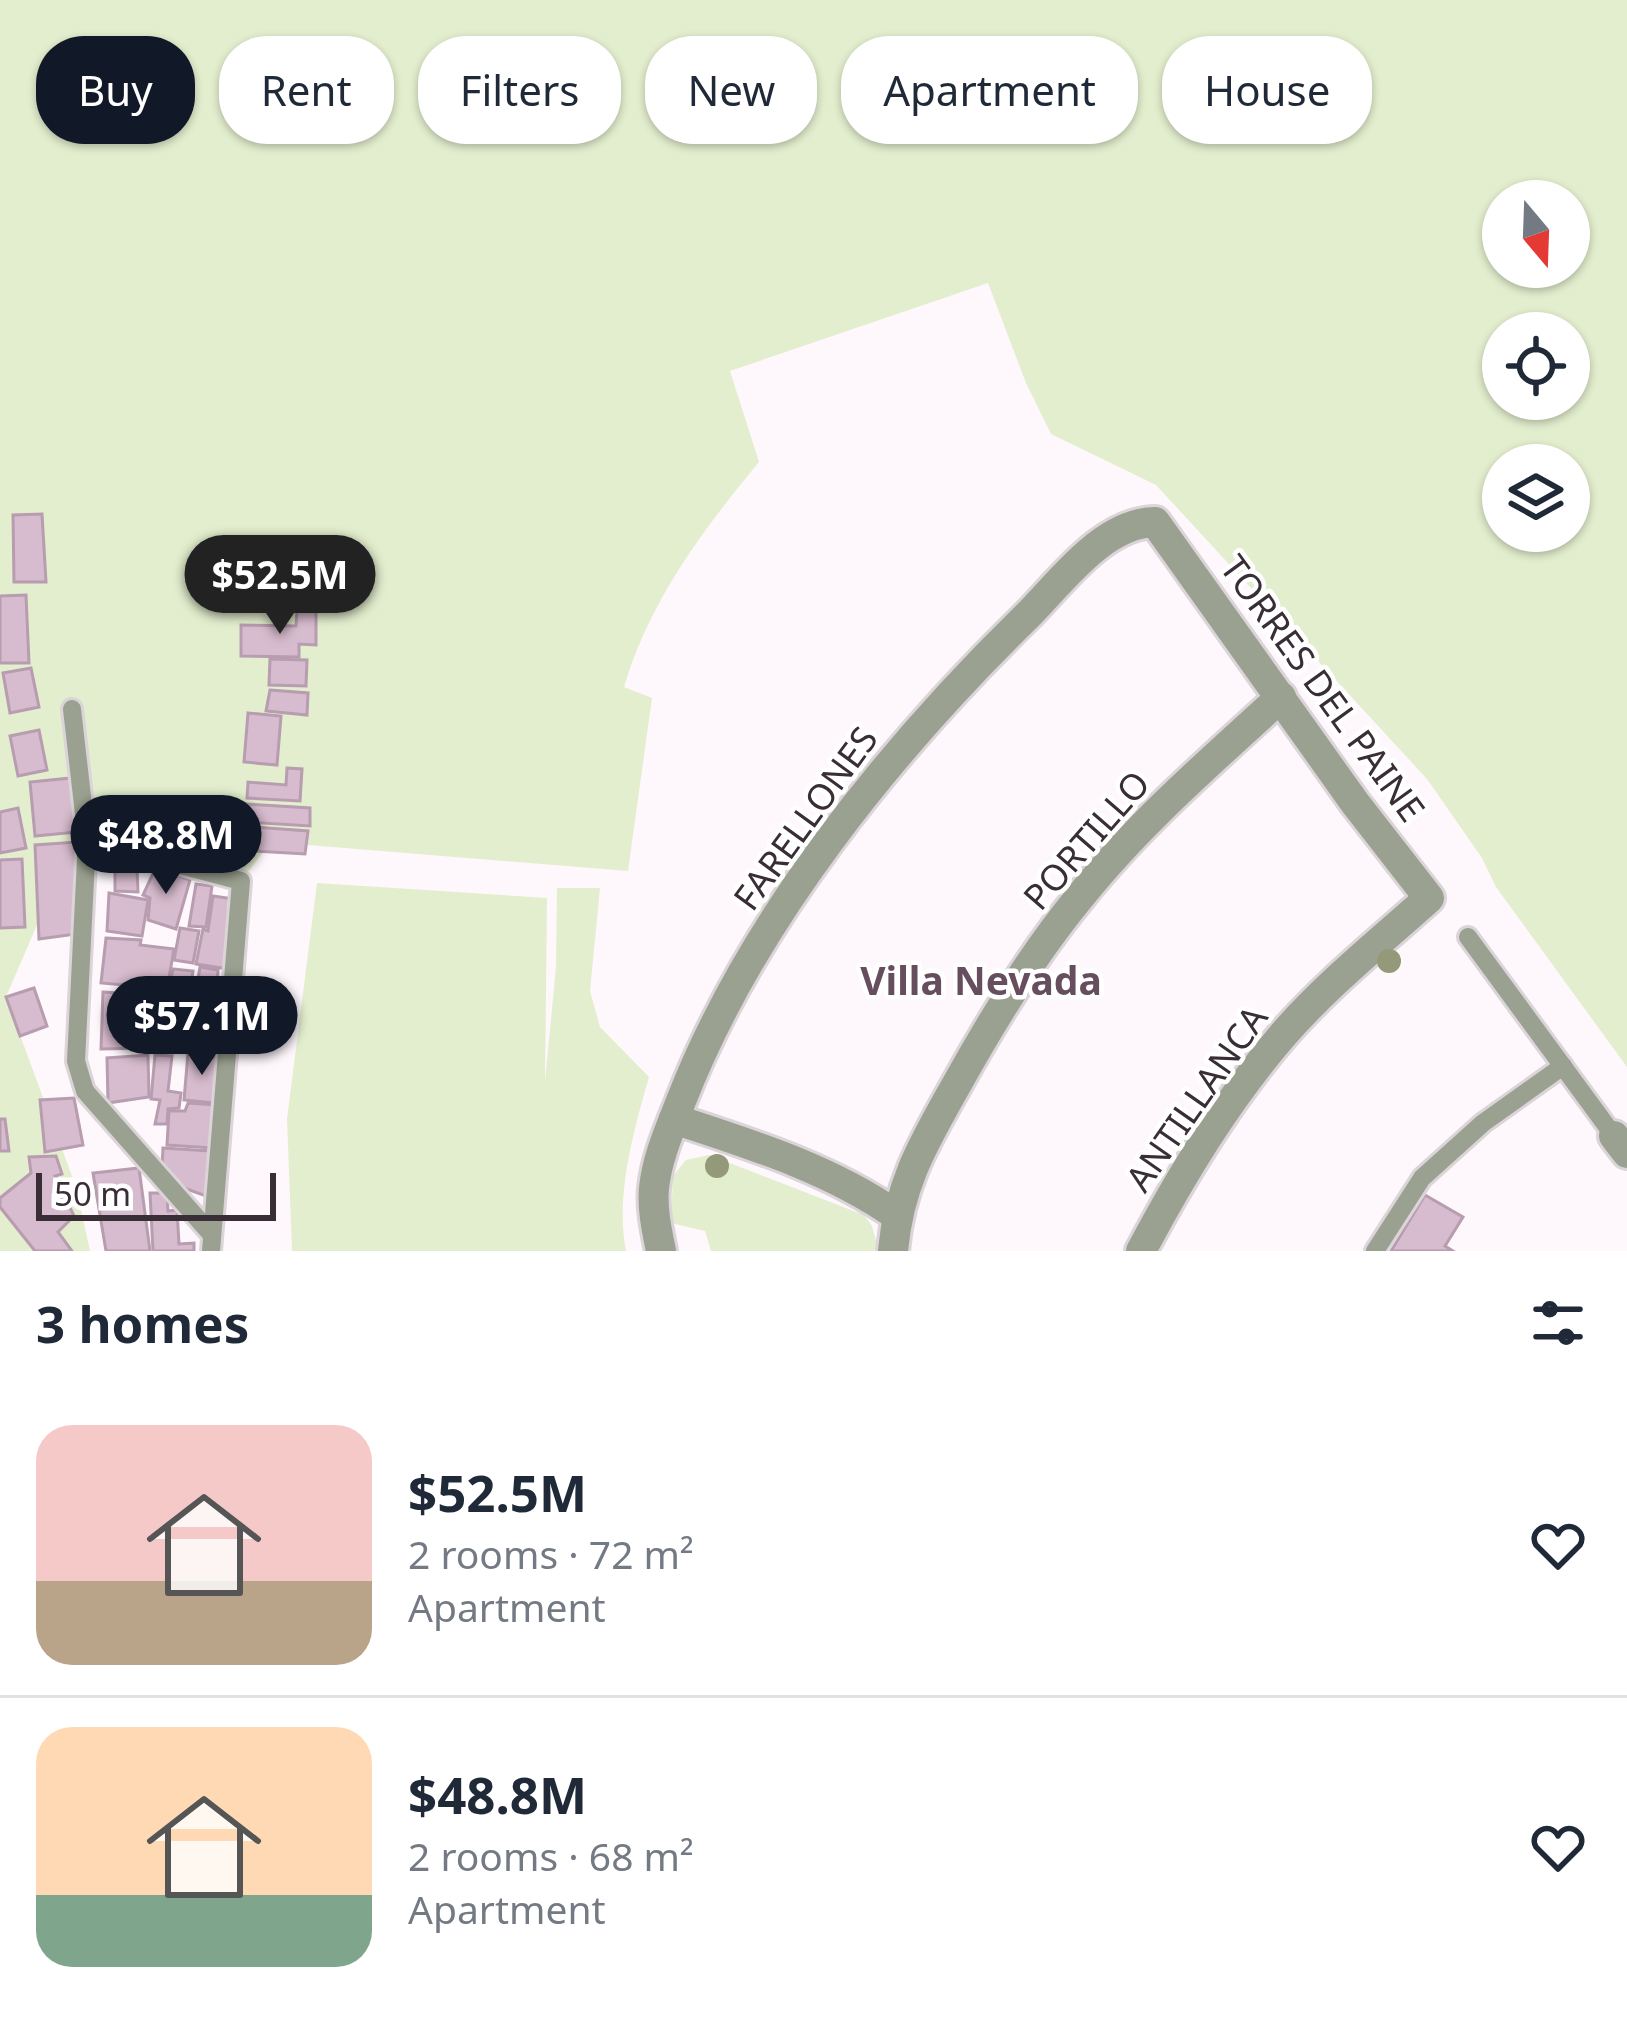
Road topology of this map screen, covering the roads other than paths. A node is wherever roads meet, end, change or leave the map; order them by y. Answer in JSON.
{"nodes":[{"id":1,"x":1155,"y":522,"type":"joint"},
{"id":2,"x":1281,"y":697,"type":"junction"},
{"id":3,"x":72,"y":709,"type":"dead end"},
{"id":4,"x":87,"y":840,"type":"junction"},
{"id":5,"x":1430,"y":898,"type":"joint"},
{"id":6,"x":1468,"y":938,"type":"dead end"},
{"id":7,"x":1563,"y":1066,"type":"junction"},
{"id":8,"x":674,"y":1119,"type":"junction"},
{"id":9,"x":1621,"y":1144,"type":"edge"},
{"id":10,"x":896,"y":1215,"type":"junction"},
{"id":11,"x":212,"y":1243,"type":"edge"},
{"id":12,"x":662,"y":1251,"type":"edge"},
{"id":13,"x":892,"y":1251,"type":"edge"},
{"id":14,"x":1141,"y":1251,"type":"edge"},
{"id":15,"x":1375,"y":1251,"type":"edge"}],
"edges":[{"from":1,"to":2,"type":"street","name":"TORRES DEL PAINE"},
{"from":1,"to":8,"type":"street","name":"FARELLONES"},
{"from":2,"to":5,"type":"street","name":"TORRES DEL PAINE"},
{"from":2,"to":10,"type":"street","name":"PORTILLO"},
{"from":3,"to":4,"type":"lane"},
{"from":4,"to":11,"type":"lane"},
{"from":4,"to":11,"type":"lane"},
{"from":5,"to":14,"type":"street","name":"ANTILLANCA"},
{"from":6,"to":7,"type":"lane"},
{"from":7,"to":9,"type":"lane"},
{"from":7,"to":15,"type":"lane"},
{"from":8,"to":10,"type":"street"},
{"from":8,"to":12,"type":"street","name":"FARELLONES"},
{"from":10,"to":13,"type":"street","name":"PORTILLO"}]}
